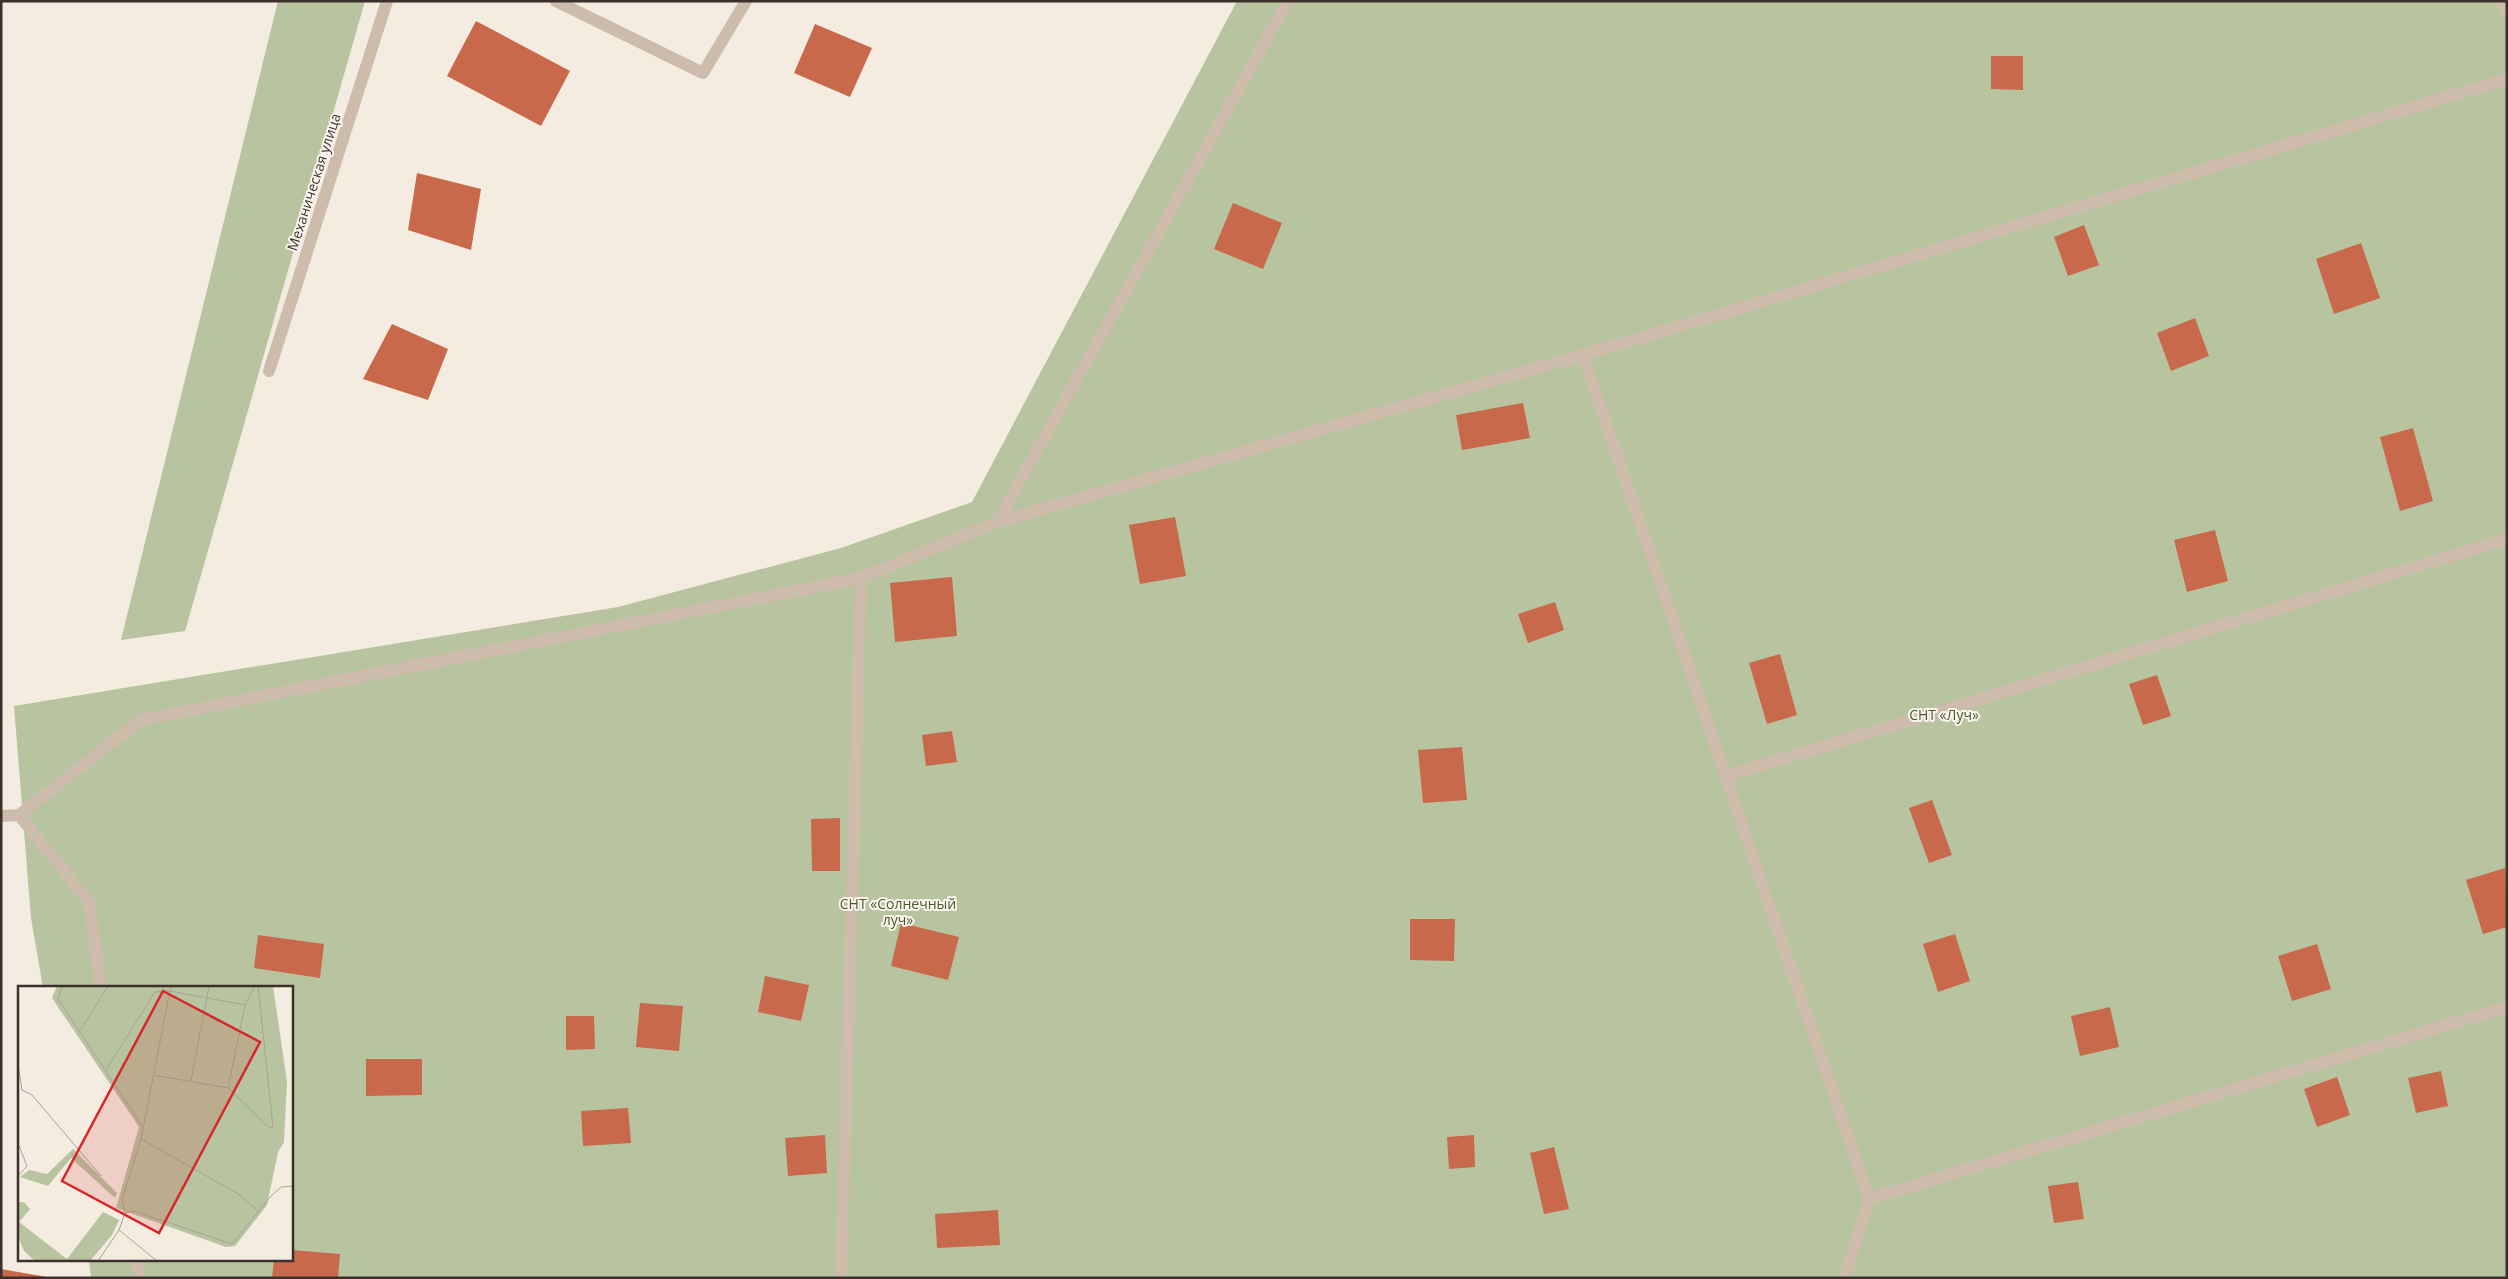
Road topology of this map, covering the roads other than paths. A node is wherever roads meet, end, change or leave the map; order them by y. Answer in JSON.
{"nodes":[{"id":1,"x":387,"y":1,"type":"edge"},
{"id":2,"x":556,"y":1,"type":"edge"},
{"id":3,"x":746,"y":1,"type":"edge"},
{"id":4,"x":1288,"y":1,"type":"edge"},
{"id":5,"x":2500,"y":1,"type":"edge"},
{"id":6,"x":2507,"y":12,"type":"edge"},
{"id":7,"x":2507,"y":80,"type":"edge"},
{"id":8,"x":1583,"y":355,"type":"junction"},
{"id":9,"x":268,"y":371,"type":"dead end"},
{"id":10,"x":997,"y":522,"type":"junction"},
{"id":11,"x":2507,"y":539,"type":"edge"},
{"id":12,"x":861,"y":578,"type":"junction"},
{"id":13,"x":1726,"y":776,"type":"junction"},
{"id":14,"x":19,"y":815,"type":"junction"},
{"id":15,"x":1,"y":816,"type":"edge"},
{"id":16,"x":101,"y":986,"type":"edge"},
{"id":17,"x":2507,"y":1007,"type":"edge"},
{"id":18,"x":1868,"y":1199,"type":"junction"},
{"id":19,"x":137,"y":1262,"type":"edge"},
{"id":20,"x":139,"y":1278,"type":"edge"},
{"id":21,"x":841,"y":1278,"type":"edge"},
{"id":22,"x":1845,"y":1278,"type":"edge"}],
"edges":[{"from":1,"to":9,"type":"street","name":"Механическая улица"},
{"from":2,"to":3,"type":"street"},
{"from":4,"to":10,"type":"street"},
{"from":5,"to":6,"type":"street"},
{"from":7,"to":8,"type":"street"},
{"from":8,"to":10,"type":"street"},
{"from":8,"to":13,"type":"street"},
{"from":10,"to":12,"type":"street"},
{"from":11,"to":13,"type":"street"},
{"from":12,"to":14,"type":"street"},
{"from":12,"to":21,"type":"street"},
{"from":13,"to":18,"type":"street"},
{"from":14,"to":15,"type":"street"},
{"from":14,"to":16,"type":"street"},
{"from":17,"to":18,"type":"street"},
{"from":18,"to":22,"type":"street"},
{"from":19,"to":20,"type":"street"}]}
